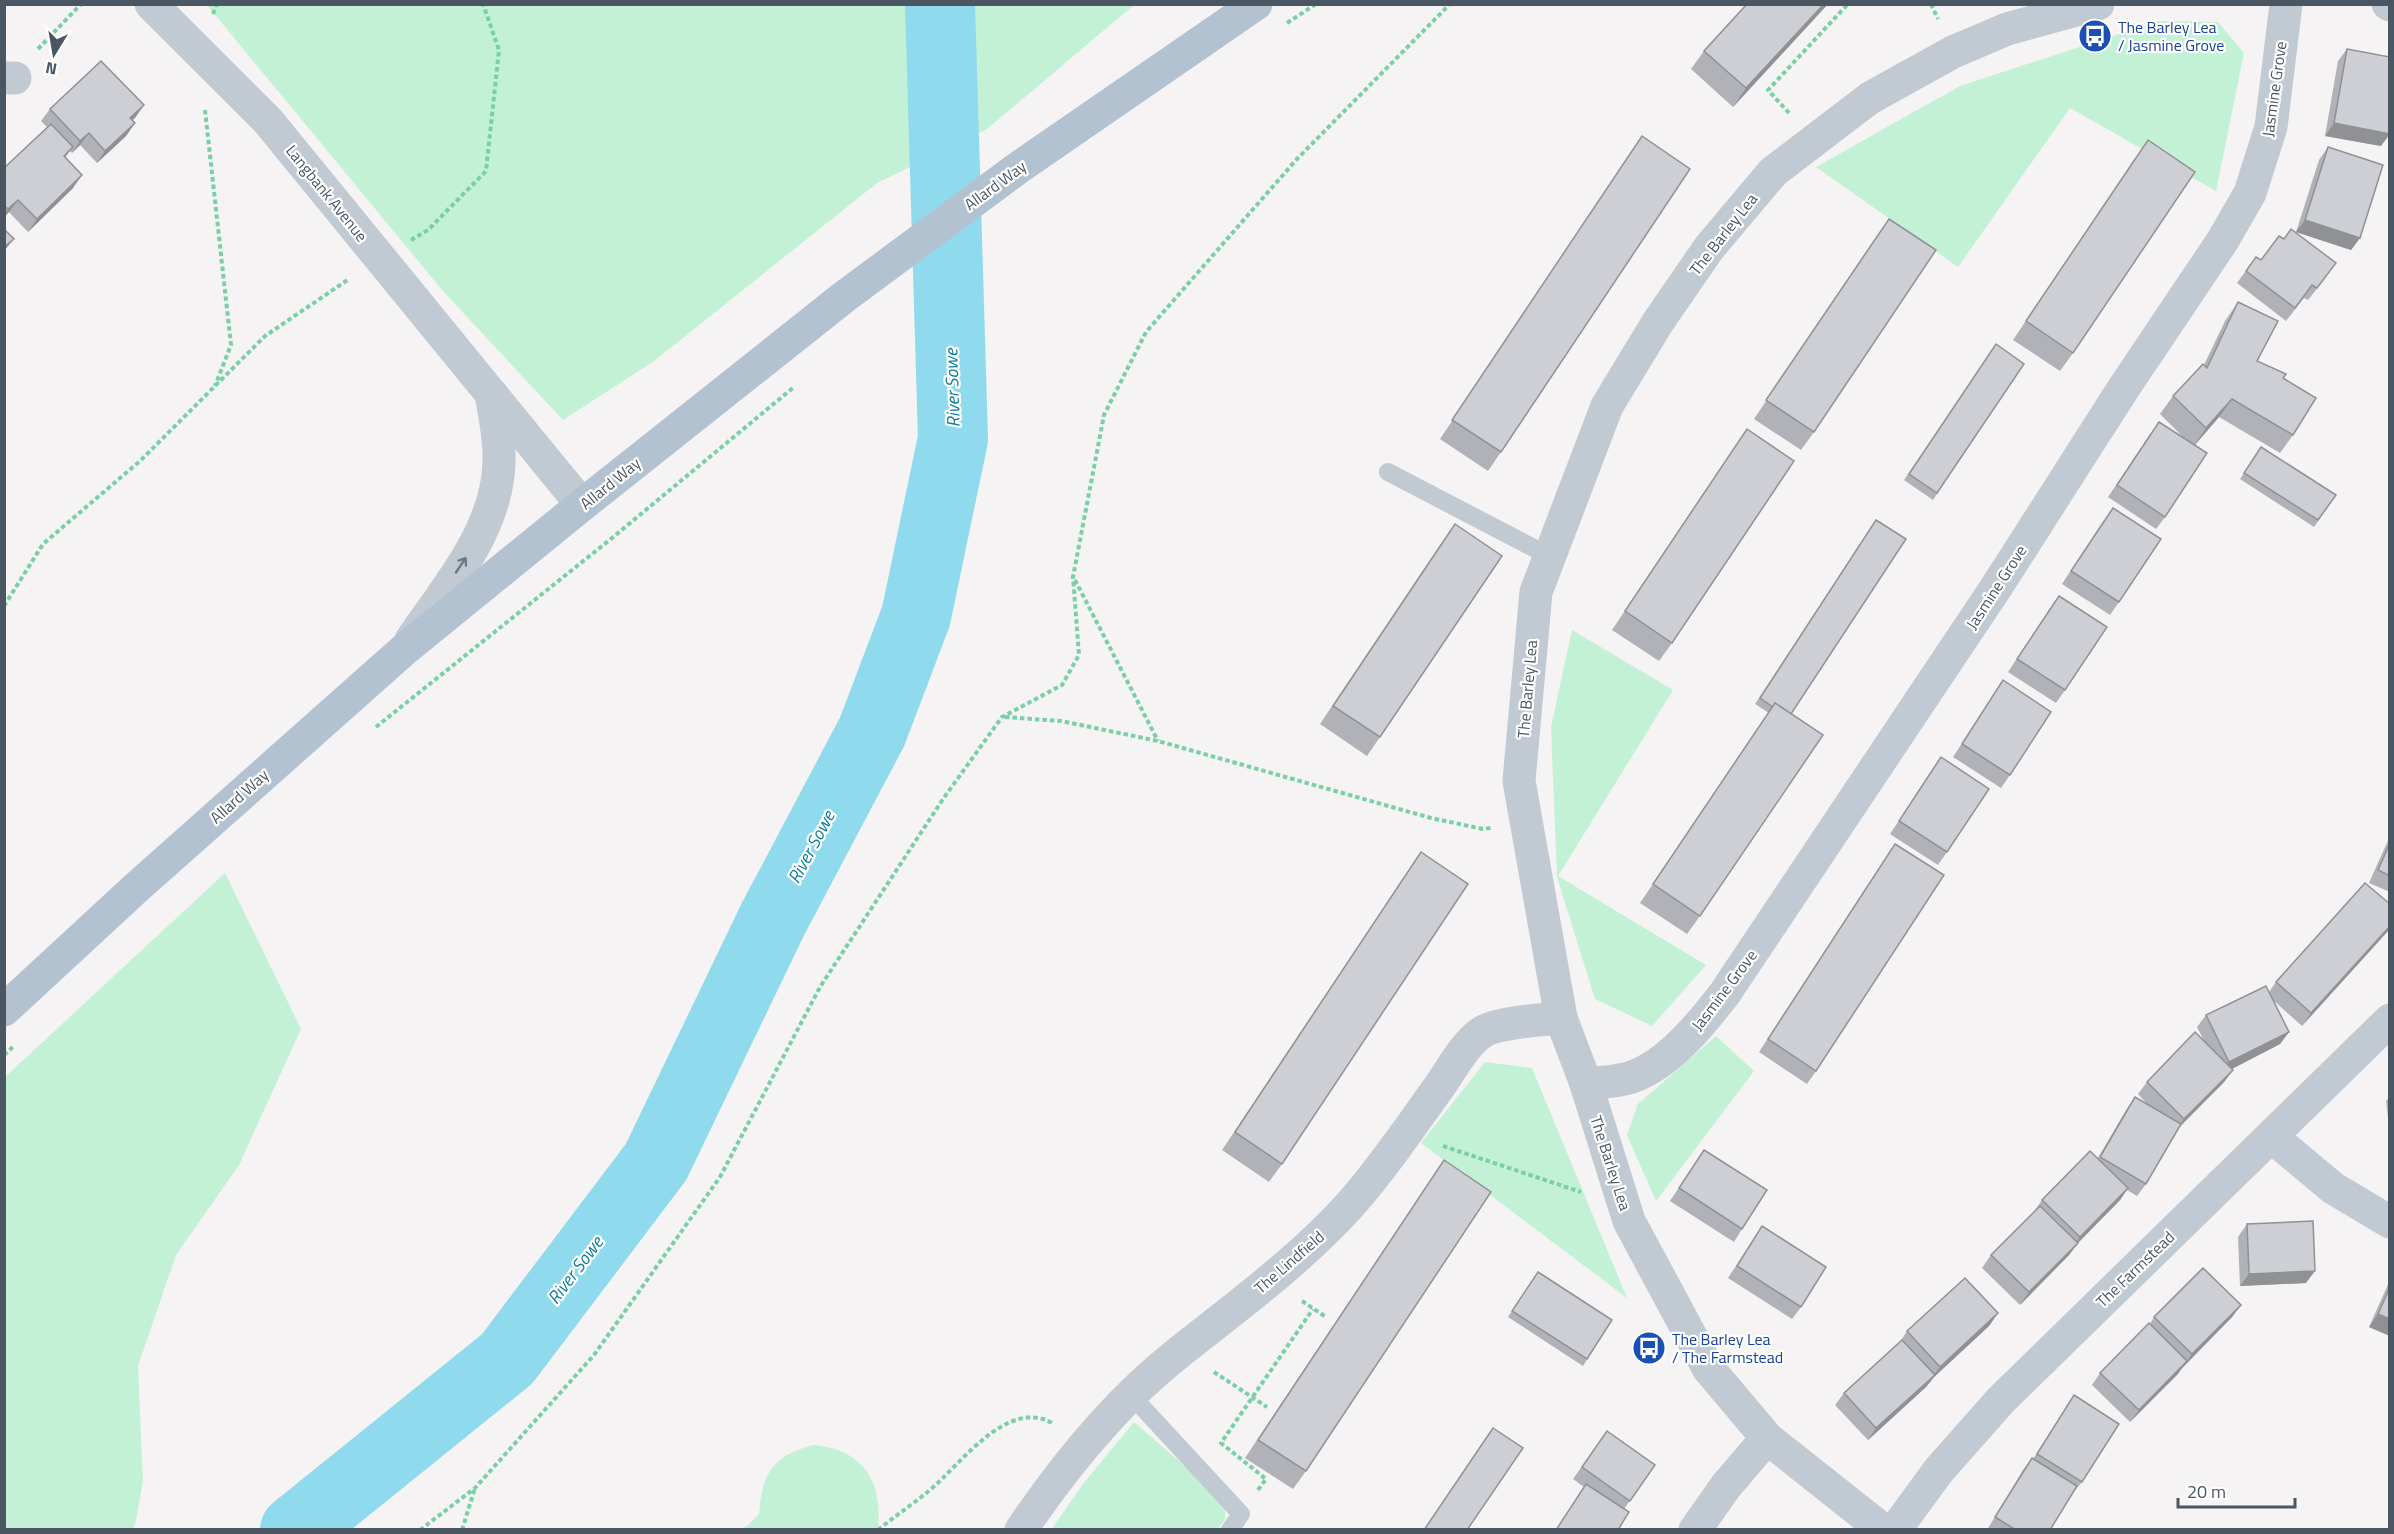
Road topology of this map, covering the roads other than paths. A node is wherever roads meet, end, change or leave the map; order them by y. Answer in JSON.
{"nodes":[{"id":1,"x":151,"y":4,"type":"edge"},
{"id":2,"x":1256,"y":4,"type":"edge"},
{"id":3,"x":2098,"y":4,"type":"edge"},
{"id":4,"x":2286,"y":4,"type":"edge"},
{"id":5,"x":491,"y":394,"type":"junction"},
{"id":6,"x":1388,"y":472,"type":"dead end"},
{"id":7,"x":582,"y":505,"type":"junction"},
{"id":8,"x":1549,"y":556,"type":"junction"},
{"id":9,"x":405,"y":649,"type":"junction"},
{"id":10,"x":4,"y":1010,"type":"edge"},
{"id":11,"x":1561,"y":1018,"type":"junction"},
{"id":12,"x":2390,"y":1020,"type":"edge"},
{"id":13,"x":1586,"y":1084,"type":"junction"},
{"id":14,"x":2272,"y":1137,"type":"junction"},
{"id":15,"x":2390,"y":1222,"type":"edge"},
{"id":16,"x":1131,"y":1395,"type":"junction"},
{"id":17,"x":1767,"y":1438,"type":"junction"},
{"id":18,"x":1021,"y":1530,"type":"edge"},
{"id":19,"x":1230,"y":1530,"type":"edge"},
{"id":20,"x":1695,"y":1530,"type":"edge"},
{"id":21,"x":1883,"y":1530,"type":"edge"},
{"id":22,"x":1895,"y":1530,"type":"edge"}],
"edges":[{"from":1,"to":5,"type":"street","name":"Langbank Avenue"},
{"from":2,"to":7,"type":"main road","name":"Allard Way"},
{"from":3,"to":8,"type":"street","name":"The Barley Lea"},
{"from":4,"to":13,"type":"street","name":"Jasmine Grove"},
{"from":5,"to":7,"type":"street","name":"Langbank Avenue"},
{"from":9,"to":5,"type":"street","name":"Langbank Avenue","one_way":true},
{"from":6,"to":8,"type":"lane"},
{"from":7,"to":9,"type":"main road","name":"Allard Way"},
{"from":8,"to":11,"type":"street","name":"The Barley Lea"},
{"from":9,"to":10,"type":"main road","name":"Allard Way"},
{"from":11,"to":13,"type":"street","name":"The Barley Lea"},
{"from":11,"to":16,"type":"street","name":"The Lindfield"},
{"from":12,"to":14,"type":"street","name":"The Farmstead"},
{"from":13,"to":17,"type":"street","name":"The Barley Lea"},
{"from":14,"to":15,"type":"street"},
{"from":14,"to":22,"type":"street","name":"The Farmstead"},
{"from":16,"to":18,"type":"street","name":"The Lindfield"},
{"from":16,"to":19,"type":"lane"},
{"from":17,"to":20,"type":"street"},
{"from":17,"to":21,"type":"street","name":"The Barley Lea"}]}
